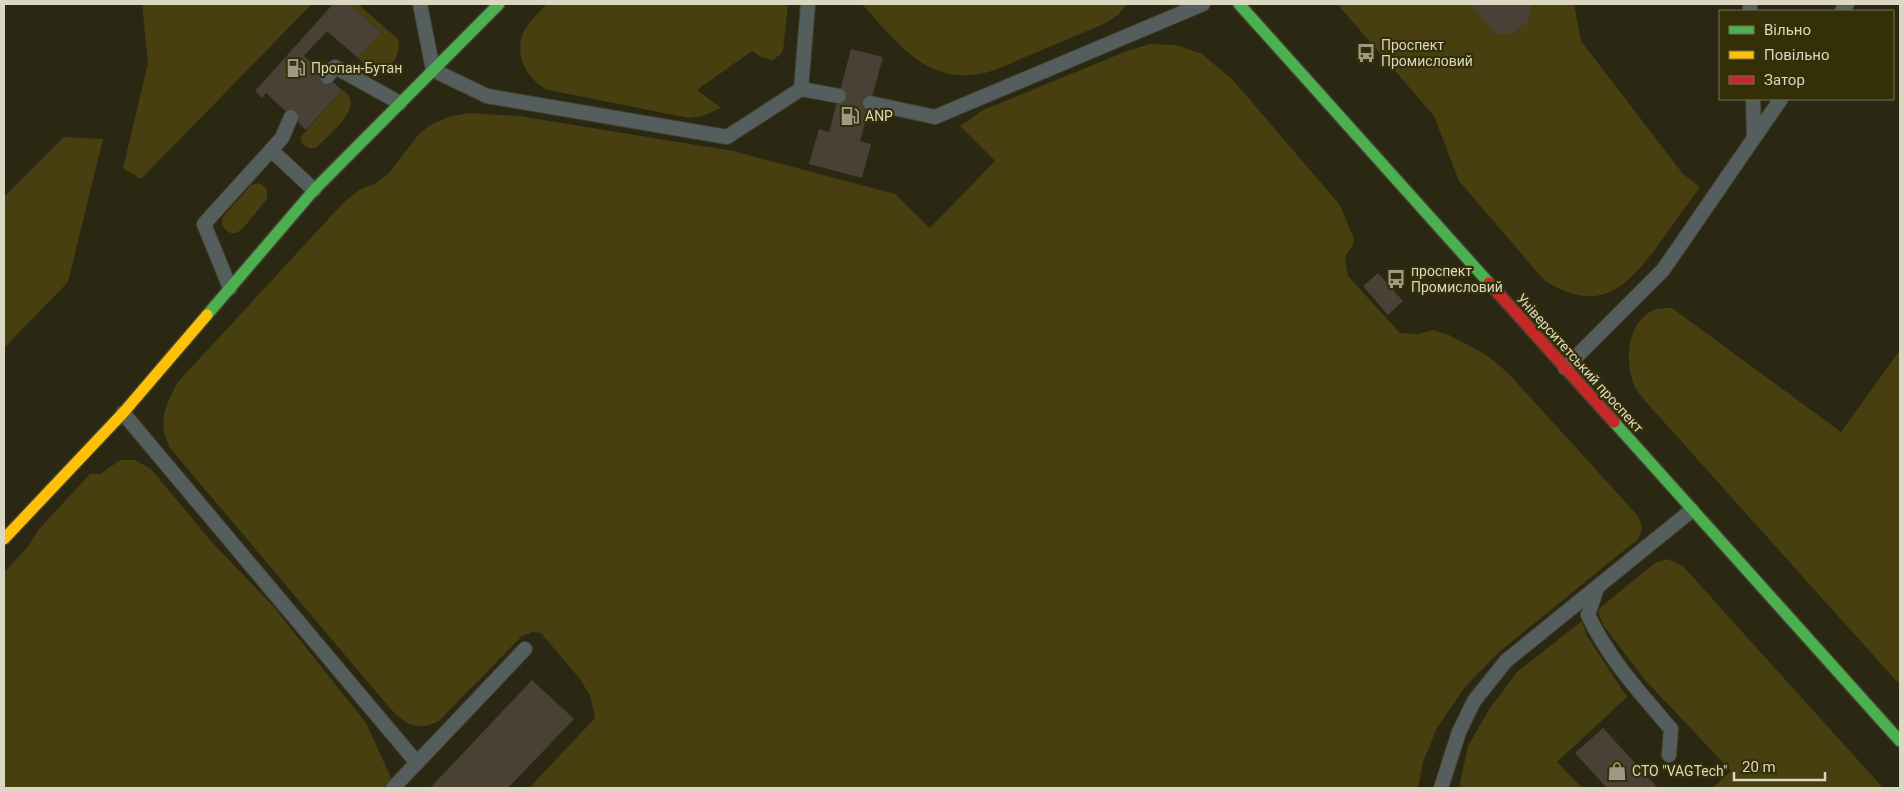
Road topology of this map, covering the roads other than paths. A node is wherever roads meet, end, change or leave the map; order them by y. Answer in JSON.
{"nodes":[{"id":1,"x":420,"y":4,"type":"edge"},
{"id":2,"x":499,"y":4,"type":"edge"},
{"id":3,"x":808,"y":4,"type":"edge"},
{"id":4,"x":1203,"y":4,"type":"edge"},
{"id":5,"x":1238,"y":4,"type":"edge"},
{"id":6,"x":433,"y":70,"type":"junction"},
{"id":7,"x":327,"y":77,"type":"dead end"},
{"id":8,"x":801,"y":89,"type":"junction"},
{"id":9,"x":839,"y":96,"type":"dead end"},
{"id":10,"x":1753,"y":100,"type":"edge"},
{"id":11,"x":1780,"y":100,"type":"edge"},
{"id":12,"x":400,"y":103,"type":"junction"},
{"id":13,"x":870,"y":103,"type":"dead end"},
{"id":14,"x":291,"y":117,"type":"dead end"},
{"id":15,"x":1754,"y":138,"type":"junction"},
{"id":16,"x":271,"y":150,"type":"junction"},
{"id":17,"x":314,"y":190,"type":"junction"},
{"id":18,"x":230,"y":288,"type":"junction"},
{"id":19,"x":1565,"y":368,"type":"junction"},
{"id":20,"x":123,"y":413,"type":"junction"},
{"id":21,"x":1692,"y":510,"type":"junction"},
{"id":22,"x":4,"y":539,"type":"edge"},
{"id":23,"x":1596,"y":588,"type":"junction"},
{"id":24,"x":526,"y":649,"type":"dead end"},
{"id":25,"x":1900,"y":741,"type":"edge"},
{"id":26,"x":1669,"y":755,"type":"dead end"},
{"id":27,"x":417,"y":763,"type":"junction"},
{"id":28,"x":393,"y":788,"type":"edge"},
{"id":29,"x":1441,"y":788,"type":"edge"}],
"edges":[{"from":1,"to":6,"type":"lane"},
{"from":2,"to":6,"type":"main road"},
{"from":3,"to":8,"type":"lane"},
{"from":4,"to":13,"type":"lane"},
{"from":5,"to":19,"type":"main road","name":"Університетський проспект"},
{"from":6,"to":8,"type":"lane"},
{"from":6,"to":12,"type":"main road"},
{"from":7,"to":12,"type":"lane"},
{"from":8,"to":9,"type":"lane"},
{"from":10,"to":15,"type":"lane"},
{"from":11,"to":15,"type":"lane"},
{"from":12,"to":17,"type":"main road"},
{"from":14,"to":16,"type":"lane"},
{"from":15,"to":19,"type":"lane"},
{"from":16,"to":17,"type":"lane"},
{"from":16,"to":18,"type":"lane"},
{"from":17,"to":18,"type":"main road"},
{"from":18,"to":20,"type":"main road"},
{"from":19,"to":21,"type":"main road","name":"Університетський проспект"},
{"from":20,"to":22,"type":"main road"},
{"from":20,"to":27,"type":"lane"},
{"from":21,"to":23,"type":"lane"},
{"from":21,"to":25,"type":"main road","name":"Університетський проспект"},
{"from":23,"to":26,"type":"lane"},
{"from":23,"to":29,"type":"lane"},
{"from":24,"to":27,"type":"lane"},
{"from":27,"to":28,"type":"lane"}]}
